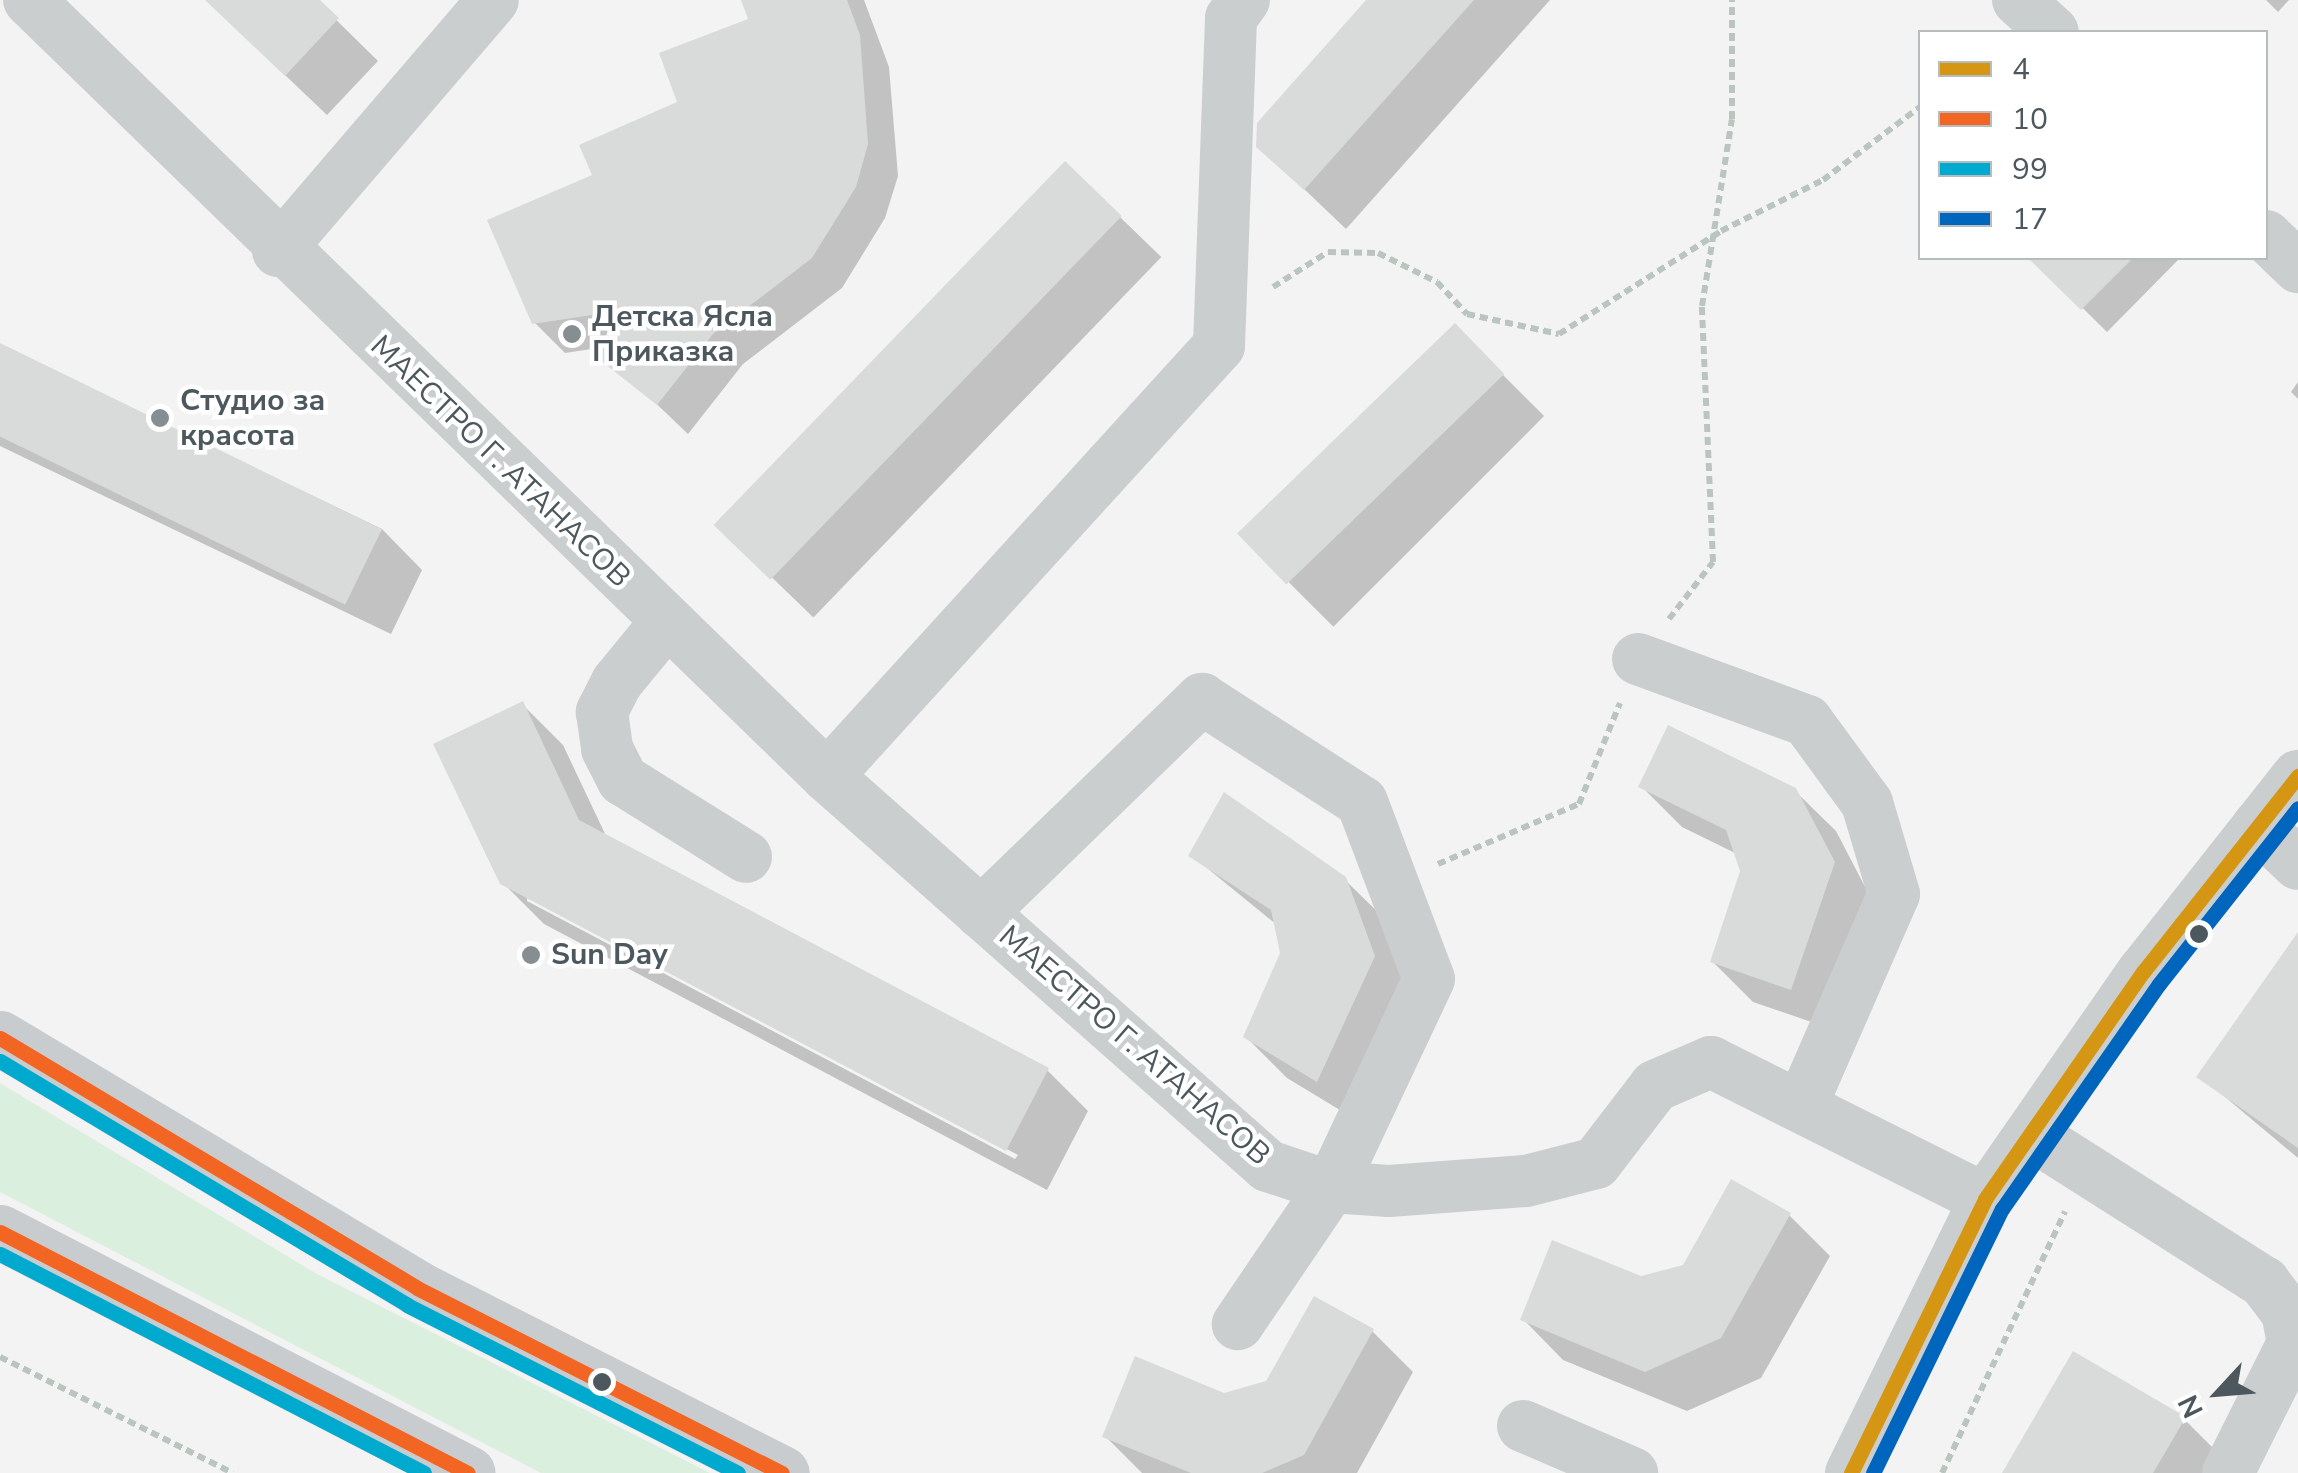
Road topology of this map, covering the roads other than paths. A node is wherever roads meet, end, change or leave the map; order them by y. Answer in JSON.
{"nodes":[{"id":1,"x":29,"y":0,"type":"edge"},
{"id":2,"x":493,"y":0,"type":"edge"},
{"id":3,"x":1244,"y":0,"type":"edge"},
{"id":4,"x":2018,"y":0,"type":"edge"},
{"id":5,"x":2051,"y":30,"type":"edge"},
{"id":6,"x":2268,"y":238,"type":"edge"},
{"id":7,"x":278,"y":250,"type":"junction"},
{"id":8,"x":2298,"y":267,"type":"edge"},
{"id":9,"x":667,"y":621,"type":"junction"},
{"id":10,"x":1638,"y":659,"type":"road end"},
{"id":11,"x":827,"y":776,"type":"junction"},
{"id":12,"x":2281,"y":812,"type":"edge"},
{"id":13,"x":746,"y":858,"type":"dead end"},
{"id":14,"x":2298,"y":864,"type":"edge"},
{"id":15,"x":981,"y":913,"type":"junction"},
{"id":16,"x":0,"y":1038,"type":"edge"},
{"id":17,"x":1801,"y":1107,"type":"junction"},
{"id":18,"x":2032,"y":1135,"type":"junction"},
{"id":19,"x":1331,"y":1187,"type":"junction"},
{"id":20,"x":1985,"y":1199,"type":"junction"},
{"id":21,"x":0,"y":1232,"type":"edge"},
{"id":22,"x":1238,"y":1324,"type":"dead end"},
{"id":23,"x":1522,"y":1426,"type":"dead end"},
{"id":24,"x":468,"y":1473,"type":"edge"},
{"id":25,"x":782,"y":1473,"type":"edge"},
{"id":26,"x":1632,"y":1473,"type":"edge"},
{"id":27,"x":1851,"y":1473,"type":"edge"},
{"id":28,"x":2228,"y":1473,"type":"edge"}],
"edges":[{"from":1,"to":7,"type":"street","name":"МАЕСТРО Г. АТАНАСОВ"},
{"from":2,"to":7,"type":"street"},
{"from":3,"to":11,"type":"street"},
{"from":4,"to":5,"type":"street"},
{"from":6,"to":8,"type":"street"},
{"from":7,"to":9,"type":"street","name":"МАЕСТРО Г. АТАНАСОВ"},
{"from":9,"to":11,"type":"street","name":"МАЕСТРО Г. АТАНАСОВ"},
{"from":9,"to":13,"type":"street"},
{"from":10,"to":17,"type":"street"},
{"from":11,"to":15,"type":"street","name":"МАЕСТРО Г. АТАНАСОВ"},
{"from":12,"to":14,"type":"street"},
{"from":12,"to":18,"type":"street"},
{"from":15,"to":19,"type":"street","name":"МАЕСТРО Г. АТАНАСОВ"},
{"from":15,"to":19,"type":"street","name":"МАЕСТРО Г. АТАНАСОВ"},
{"from":16,"to":25,"type":"main road"},
{"from":17,"to":19,"type":"street"},
{"from":17,"to":20,"type":"street"},
{"from":18,"to":20,"type":"street"},
{"from":18,"to":28,"type":"street"},
{"from":19,"to":22,"type":"street"},
{"from":20,"to":27,"type":"street"},
{"from":21,"to":24,"type":"main road"},
{"from":23,"to":26,"type":"street"}]}
